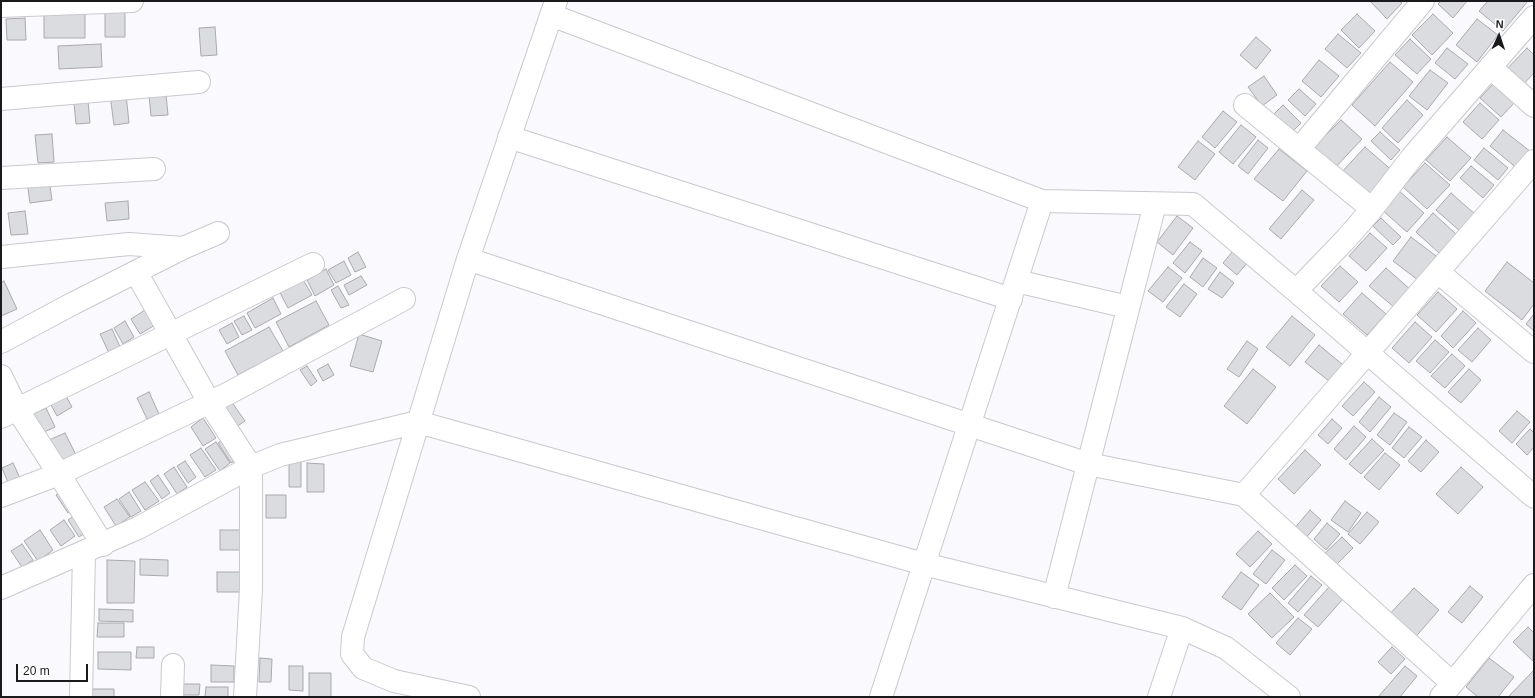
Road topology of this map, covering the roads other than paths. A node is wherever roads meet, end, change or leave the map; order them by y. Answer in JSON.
{"nodes":[{"id":1,"x":132,"y":1,"type":"edge"},
{"id":2,"x":1423,"y":1,"type":"edge"},
{"id":3,"x":1,"y":6,"type":"edge"},
{"id":4,"x":553,"y":8,"type":"edge"},
{"id":5,"x":1534,"y":17,"type":"edge"},
{"id":6,"x":1490,"y":67,"type":"junction"},
{"id":7,"x":199,"y":82,"type":"dead end"},
{"id":8,"x":1,"y":99,"type":"edge"},
{"id":9,"x":1245,"y":105,"type":"dead end"},
{"id":10,"x":1534,"y":106,"type":"edge"},
{"id":11,"x":509,"y":137,"type":"junction"},
{"id":12,"x":1299,"y":149,"type":"junction"},
{"id":13,"x":1534,"y":161,"type":"edge"},
{"id":14,"x":154,"y":169,"type":"dead end"},
{"id":15,"x":1,"y":178,"type":"edge"},
{"id":16,"x":1042,"y":202,"type":"junction"},
{"id":17,"x":1155,"y":204,"type":"junction"},
{"id":18,"x":1372,"y":209,"type":"junction"},
{"id":19,"x":218,"y":234,"type":"dead end"},
{"id":20,"x":183,"y":248,"type":"junction"},
{"id":21,"x":1,"y":257,"type":"edge"},
{"id":22,"x":468,"y":259,"type":"junction"},
{"id":23,"x":313,"y":264,"type":"dead end"},
{"id":24,"x":136,"y":272,"type":"junction"},
{"id":25,"x":1438,"y":272,"type":"junction"},
{"id":26,"x":1013,"y":290,"type":"junction"},
{"id":27,"x":1296,"y":291,"type":"junction"},
{"id":28,"x":404,"y":299,"type":"dead end"},
{"id":29,"x":1128,"y":307,"type":"junction"},
{"id":30,"x":171,"y":334,"type":"junction"},
{"id":31,"x":1,"y":342,"type":"edge"},
{"id":32,"x":1534,"y":352,"type":"edge"},
{"id":33,"x":1367,"y":353,"type":"junction"},
{"id":34,"x":1,"y":376,"type":"edge"},
{"id":35,"x":209,"y":402,"type":"junction"},
{"id":36,"x":9,"y":413,"type":"edge"},
{"id":37,"x":418,"y":422,"type":"junction"},
{"id":38,"x":970,"y":424,"type":"junction"},
{"id":39,"x":1088,"y":464,"type":"junction"},
{"id":40,"x":250,"y":467,"type":"junction"},
{"id":41,"x":59,"y":474,"type":"junction"},
{"id":42,"x":1244,"y":495,"type":"junction"},
{"id":43,"x":1,"y":496,"type":"edge"},
{"id":44,"x":1534,"y":497,"type":"edge"},
{"id":45,"x":93,"y":548,"type":"junction"},
{"id":46,"x":924,"y":564,"type":"junction"},
{"id":47,"x":1534,"y":585,"type":"edge"},
{"id":48,"x":1,"y":588,"type":"edge"},
{"id":49,"x":1054,"y":596,"type":"junction"},
{"id":50,"x":1182,"y":628,"type":"junction"},
{"id":51,"x":173,"y":665,"type":"dead end"},
{"id":52,"x":1447,"y":690,"type":"edge"},
{"id":53,"x":81,"y":697,"type":"edge"},
{"id":54,"x":172,"y":697,"type":"edge"},
{"id":55,"x":245,"y":697,"type":"edge"},
{"id":56,"x":470,"y":697,"type":"edge"},
{"id":57,"x":881,"y":697,"type":"edge"},
{"id":58,"x":1159,"y":697,"type":"edge"},
{"id":59,"x":1289,"y":697,"type":"edge"}],
"edges":[{"from":1,"to":3,"type":"street"},
{"from":2,"to":12,"type":"street"},
{"from":4,"to":11,"type":"street"},
{"from":4,"to":16,"type":"street"},
{"from":5,"to":6,"type":"street"},
{"from":6,"to":10,"type":"street"},
{"from":6,"to":18,"type":"street"},
{"from":7,"to":8,"type":"street"},
{"from":9,"to":12,"type":"street"},
{"from":11,"to":22,"type":"street"},
{"from":11,"to":26,"type":"street"},
{"from":12,"to":18,"type":"street"},
{"from":13,"to":25,"type":"street"},
{"from":14,"to":15,"type":"street"},
{"from":16,"to":17,"type":"street"},
{"from":16,"to":26,"type":"street"},
{"from":17,"to":27,"type":"street"},
{"from":17,"to":29,"type":"street"},
{"from":18,"to":27,"type":"street"},
{"from":19,"to":20,"type":"street"},
{"from":20,"to":21,"type":"street"},
{"from":20,"to":24,"type":"street"},
{"from":22,"to":37,"type":"street"},
{"from":22,"to":38,"type":"street"},
{"from":23,"to":30,"type":"street"},
{"from":24,"to":30,"type":"street"},
{"from":24,"to":31,"type":"street"},
{"from":25,"to":32,"type":"street"},
{"from":25,"to":33,"type":"street"},
{"from":26,"to":29,"type":"street"},
{"from":26,"to":38,"type":"street"},
{"from":27,"to":33,"type":"street"},
{"from":28,"to":35,"type":"street"},
{"from":29,"to":39,"type":"street"},
{"from":30,"to":35,"type":"street"},
{"from":30,"to":36,"type":"street"},
{"from":33,"to":42,"type":"street"},
{"from":33,"to":44,"type":"street"},
{"from":34,"to":36,"type":"street"},
{"from":35,"to":40,"type":"street"},
{"from":35,"to":41,"type":"street"},
{"from":36,"to":41,"type":"street"},
{"from":37,"to":40,"type":"street"},
{"from":37,"to":46,"type":"street"},
{"from":37,"to":56,"type":"street"},
{"from":38,"to":39,"type":"street"},
{"from":38,"to":46,"type":"street"},
{"from":39,"to":42,"type":"street"},
{"from":39,"to":49,"type":"street"},
{"from":40,"to":45,"type":"street"},
{"from":40,"to":55,"type":"street"},
{"from":41,"to":43,"type":"street"},
{"from":41,"to":45,"type":"street"},
{"from":42,"to":52,"type":"street"},
{"from":45,"to":48,"type":"street"},
{"from":45,"to":53,"type":"street"},
{"from":46,"to":49,"type":"street"},
{"from":46,"to":57,"type":"street"},
{"from":47,"to":52,"type":"street"},
{"from":49,"to":50,"type":"street"},
{"from":50,"to":58,"type":"street"},
{"from":50,"to":59,"type":"street"},
{"from":51,"to":54,"type":"street"}]}
